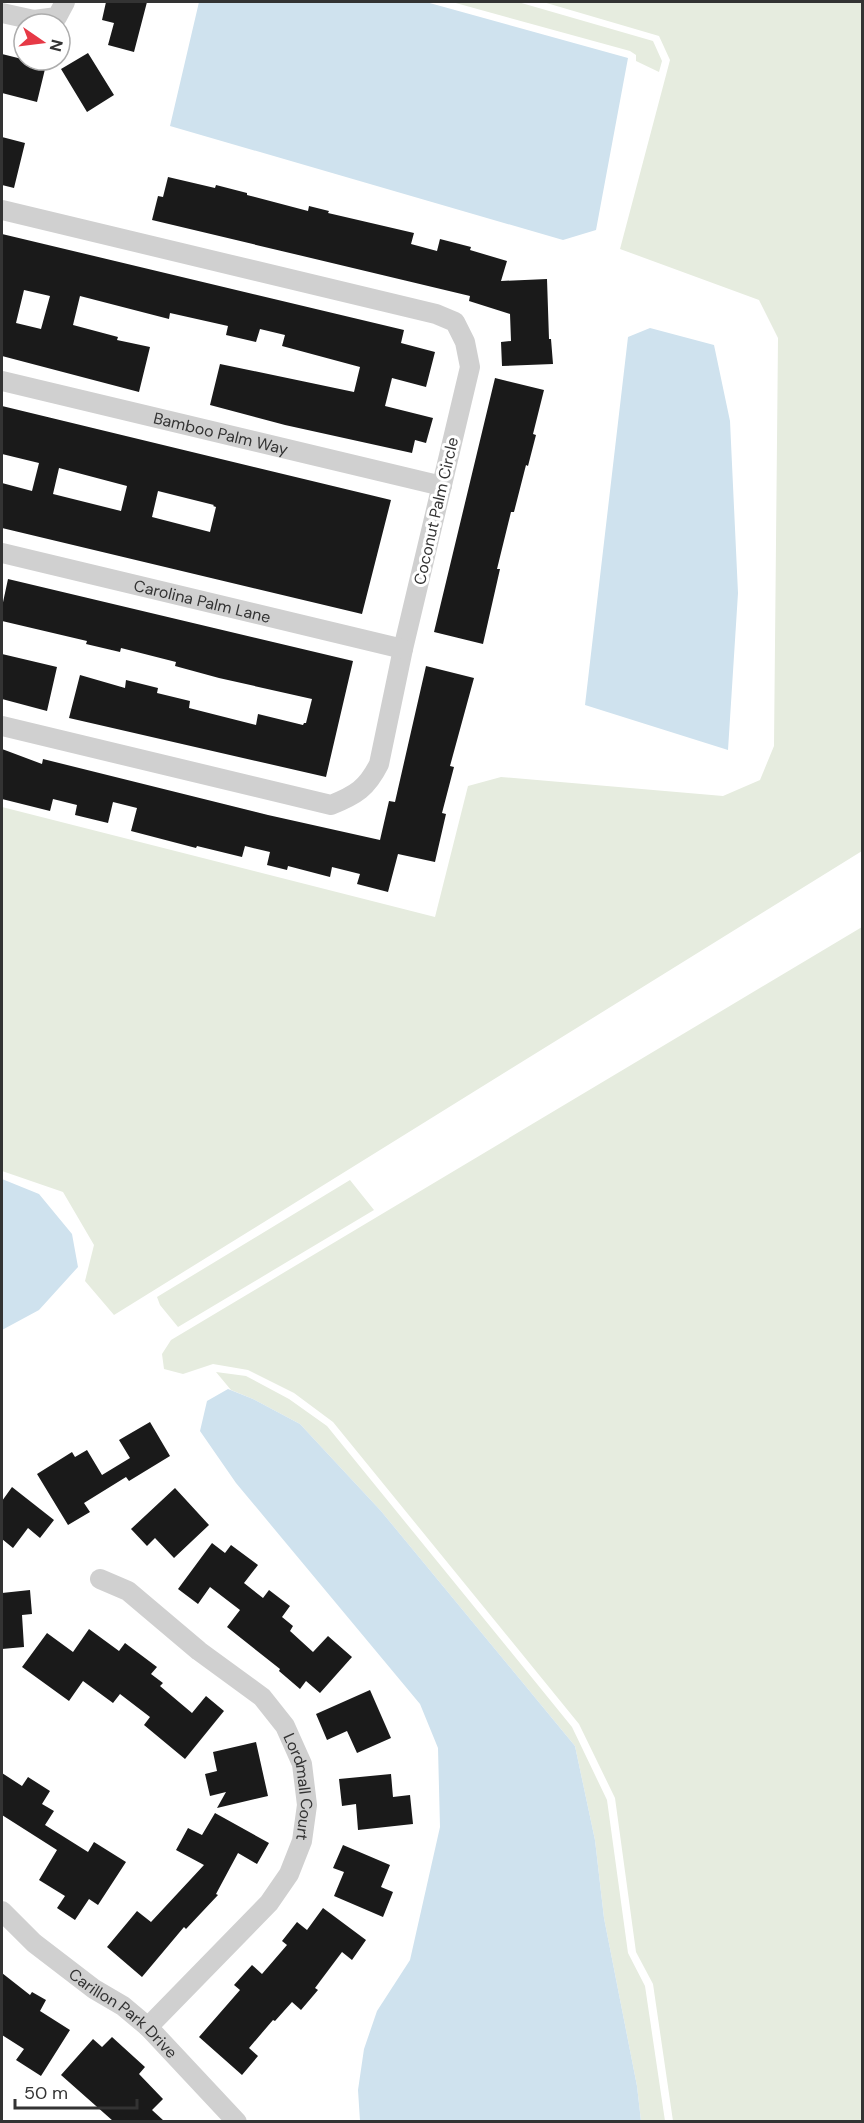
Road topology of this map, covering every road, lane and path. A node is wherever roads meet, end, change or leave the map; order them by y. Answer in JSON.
{"nodes":[{"id":1,"x":65,"y":2,"type":"edge"},
{"id":2,"x":2,"y":13,"type":"edge"},
{"id":3,"x":2,"y":210,"type":"edge"},
{"id":4,"x":2,"y":381,"type":"edge"},
{"id":5,"x":442,"y":486,"type":"junction"},
{"id":6,"x":2,"y":554,"type":"edge"},
{"id":7,"x":403,"y":649,"type":"junction"},
{"id":8,"x":2,"y":726,"type":"edge"},
{"id":9,"x":100,"y":1579,"type":"dead end"},
{"id":10,"x":2,"y":1911,"type":"edge"},
{"id":11,"x":148,"y":2027,"type":"junction"},
{"id":12,"x":237,"y":2121,"type":"edge"}],
"edges":[{"from":1,"to":2,"type":"street"},
{"from":3,"to":5,"type":"street","name":"Coconut Palm Circle"},
{"from":4,"to":5,"type":"street","name":"Bamboo Palm Way"},
{"from":5,"to":7,"type":"street","name":"Coconut Palm Circle"},
{"from":6,"to":7,"type":"street","name":"Carolina Palm Lane"},
{"from":7,"to":8,"type":"street","name":"Coconut Palm Circle"},
{"from":9,"to":11,"type":"street","name":"Lordmall Court"},
{"from":10,"to":11,"type":"street","name":"Carillon Park Drive"},
{"from":11,"to":12,"type":"street","name":"Carillon Park Drive"}]}
